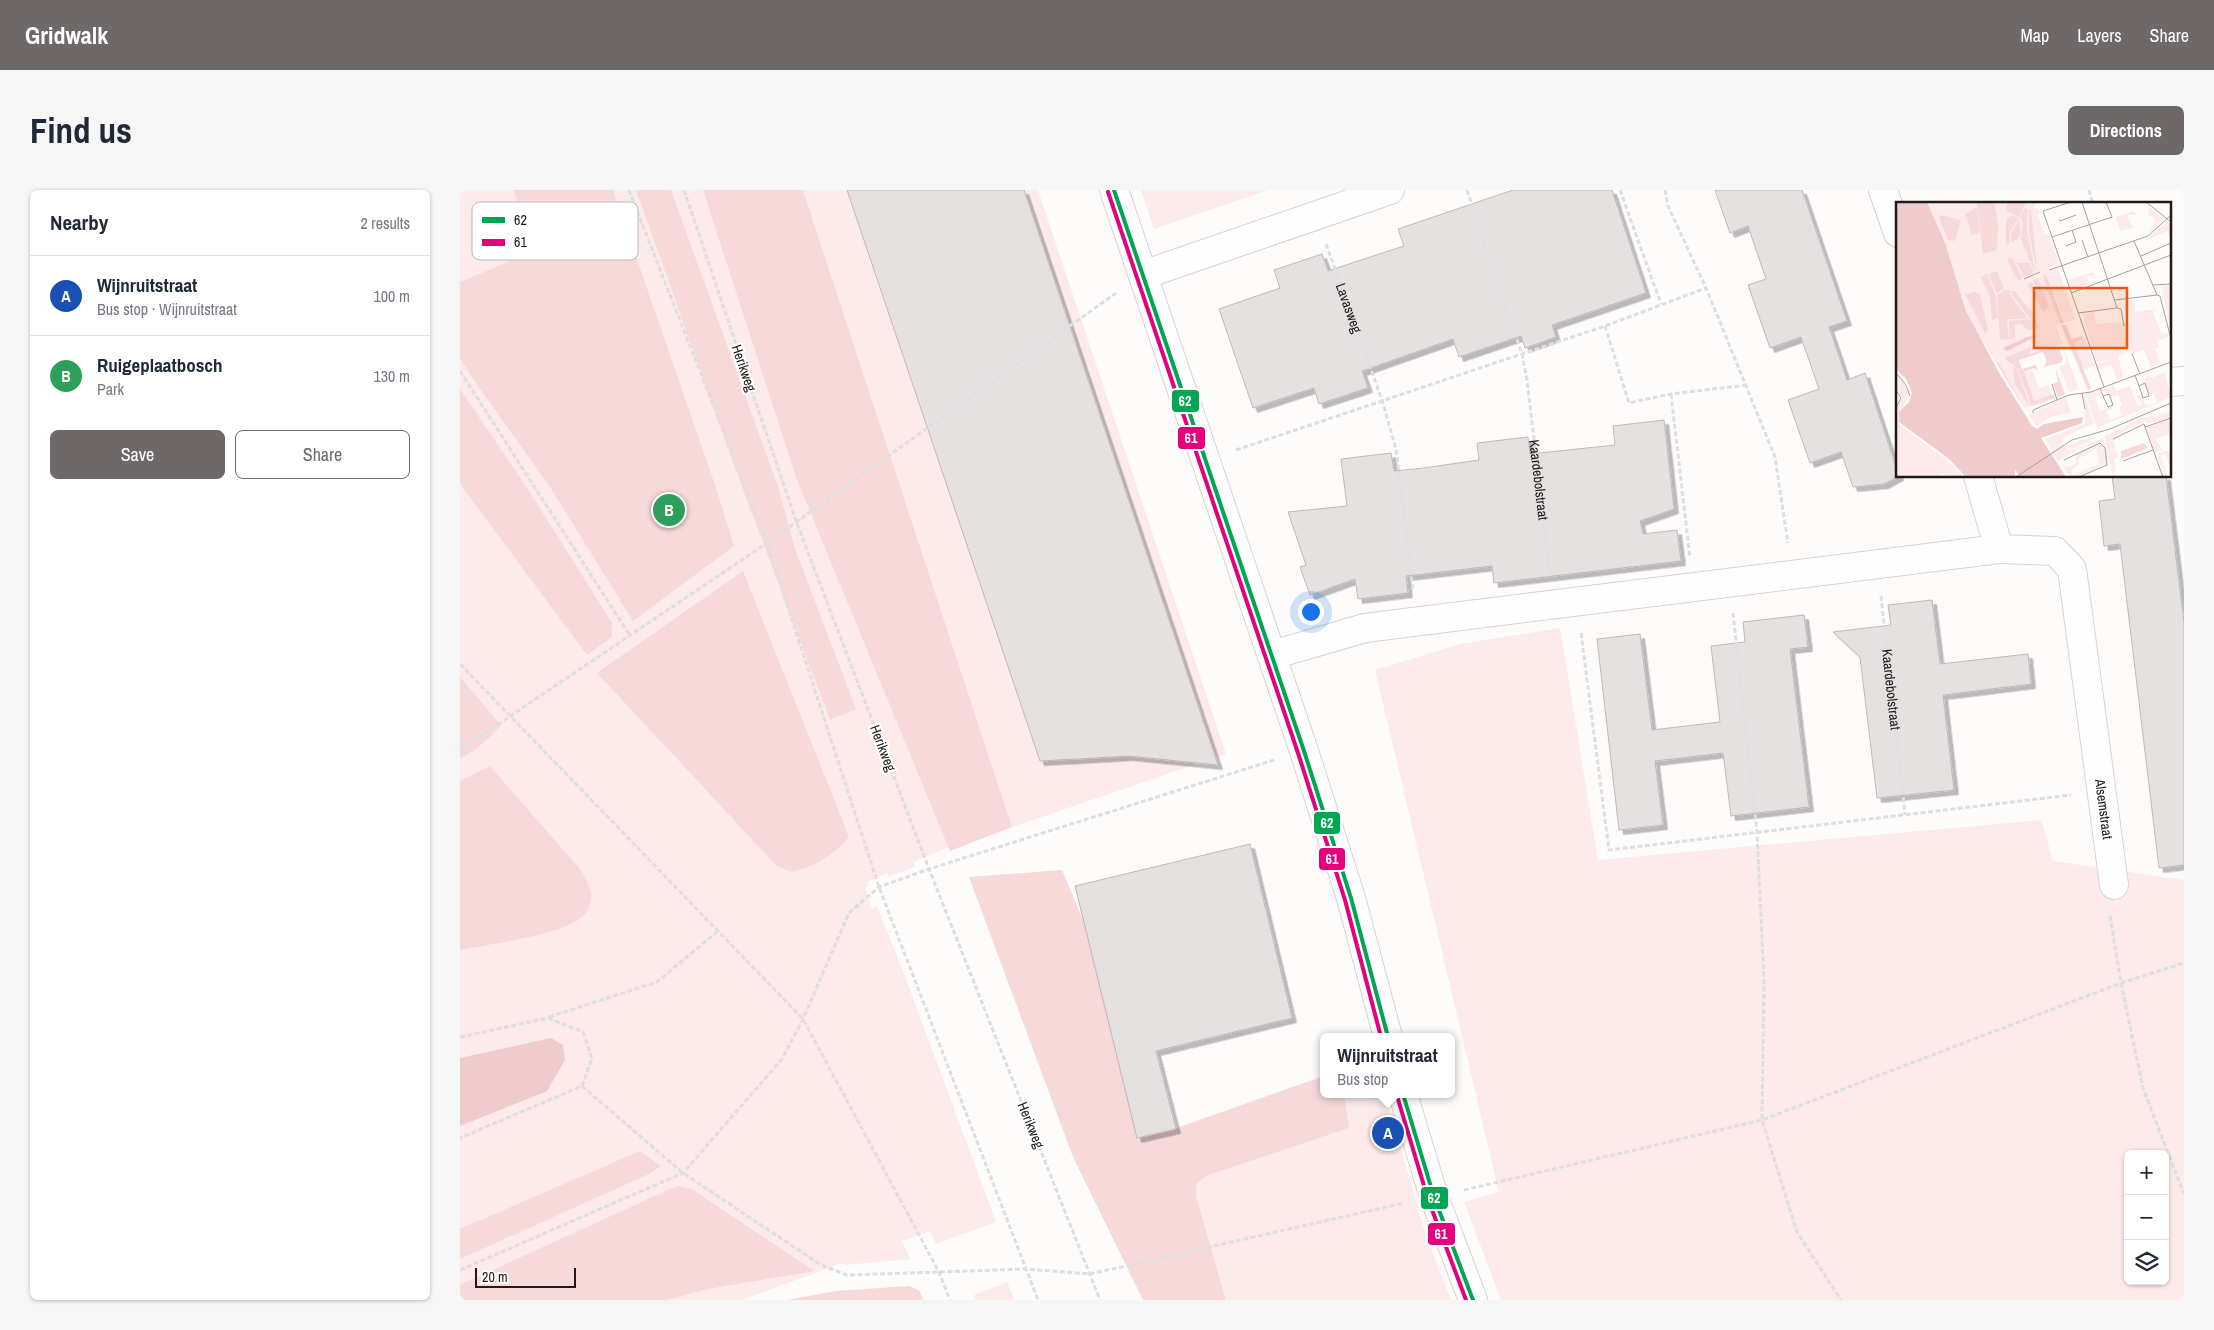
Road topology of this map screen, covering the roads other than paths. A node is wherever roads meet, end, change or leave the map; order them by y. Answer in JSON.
{"nodes":[{"id":1,"x":1114,"y":190,"type":"edge"},
{"id":2,"x":1390,"y":190,"type":"edge"},
{"id":3,"x":1883,"y":190,"type":"edge"},
{"id":4,"x":1896,"y":227,"type":"edge"},
{"id":5,"x":1143,"y":275,"type":"junction"},
{"id":6,"x":1979,"y":478,"type":"edge"},
{"id":7,"x":1999,"y":549,"type":"junction"},
{"id":8,"x":1272,"y":655,"type":"junction"},
{"id":9,"x":2114,"y":885,"type":"road end"},
{"id":10,"x":1387,"y":1033,"type":"edge"},
{"id":11,"x":1405,"y":1098,"type":"edge"},
{"id":12,"x":1473,"y":1300,"type":"edge"}],
"edges":[{"from":1,"to":5,"type":"street"},
{"from":2,"to":5,"type":"street"},
{"from":3,"to":4,"type":"street"},
{"from":5,"to":8,"type":"street"},
{"from":6,"to":7,"type":"street"},
{"from":7,"to":8,"type":"street"},
{"from":7,"to":9,"type":"street","name":"Alsemstraat"},
{"from":8,"to":10,"type":"street"},
{"from":11,"to":12,"type":"street"}]}
